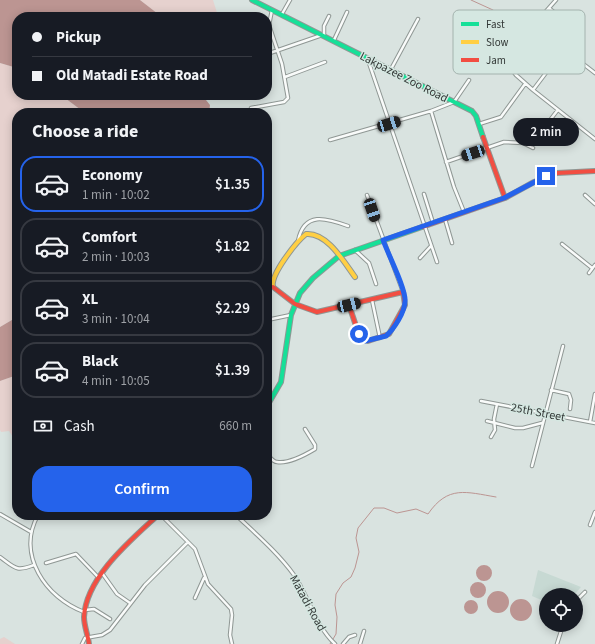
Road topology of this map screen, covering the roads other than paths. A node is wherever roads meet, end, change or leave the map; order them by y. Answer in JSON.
{"nodes":[{"id":1,"x":252,"y":0,"type":"edge"},
{"id":2,"x":290,"y":0,"type":"edge"},
{"id":3,"x":556,"y":0,"type":"edge"},
{"id":4,"x":550,"y":9,"type":"edge"},
{"id":5,"x":272,"y":10,"type":"joint"},
{"id":6,"x":347,"y":12,"type":"dead end"},
{"id":7,"x":282,"y":14,"type":"junction"},
{"id":8,"x":329,"y":16,"type":"dead end"},
{"id":9,"x":418,"y":19,"type":"dead end"},
{"id":10,"x":272,"y":33,"type":"edge"},
{"id":11,"x":323,"y":36,"type":"junction"},
{"id":12,"x":334,"y":40,"type":"junction"},
{"id":13,"x":278,"y":50,"type":"junction"},
{"id":14,"x":272,"y":52,"type":"edge"},
{"id":15,"x":368,"y":60,"type":"junction"},
{"id":16,"x":325,"y":62,"type":"dead end"},
{"id":17,"x":585,"y":65,"type":"edge"},
{"id":18,"x":390,"y":71,"type":"junction"},
{"id":19,"x":595,"y":73,"type":"edge"},
{"id":20,"x":515,"y":74,"type":"edge"},
{"id":21,"x":545,"y":74,"type":"edge"},
{"id":22,"x":285,"y":77,"type":"junction"},
{"id":23,"x":469,"y":80,"type":"dead end"},
{"id":24,"x":526,"y":84,"type":"junction"},
{"id":25,"x":533,"y":90,"type":"junction"},
{"id":26,"x":454,"y":102,"type":"junction"},
{"id":27,"x":251,"y":108,"type":"dead end"},
{"id":28,"x":557,"y":111,"type":"junction"},
{"id":29,"x":431,"y":112,"type":"junction"},
{"id":30,"x":389,"y":124,"type":"junction"},
{"id":31,"x":479,"y":124,"type":"junction"},
{"id":32,"x":595,"y":138,"type":"edge"},
{"id":33,"x":330,"y":140,"type":"dead end"},
{"id":34,"x":530,"y":146,"type":"junction"},
{"id":35,"x":533,"y":148,"type":"dead end"},
{"id":36,"x":486,"y":149,"type":"junction"},
{"id":37,"x":446,"y":162,"type":"junction"},
{"id":38,"x":595,"y":171,"type":"edge"},
{"id":39,"x":424,"y":194,"type":"dead end"},
{"id":40,"x":367,"y":195,"type":"dead end"},
{"id":41,"x":585,"y":195,"type":"dead end"},
{"id":42,"x":504,"y":198,"type":"junction"},
{"id":43,"x":595,"y":204,"type":"edge"},
{"id":44,"x":464,"y":212,"type":"junction"},
{"id":45,"x":445,"y":219,"type":"junction"},
{"id":46,"x":433,"y":223,"type":"junction"},
{"id":47,"x":348,"y":226,"type":"dead end"},
{"id":48,"x":424,"y":227,"type":"junction"},
{"id":49,"x":383,"y":240,"type":"junction"},
{"id":50,"x":452,"y":243,"type":"dead end"},
{"id":51,"x":298,"y":244,"type":"junction"},
{"id":52,"x":562,"y":244,"type":"dead end"},
{"id":53,"x":432,"y":246,"type":"junction"},
{"id":54,"x":355,"y":250,"type":"junction"},
{"id":55,"x":339,"y":256,"type":"junction"},
{"id":56,"x":420,"y":258,"type":"dead end"},
{"id":57,"x":437,"y":262,"type":"dead end"},
{"id":58,"x":595,"y":265,"type":"edge"},
{"id":59,"x":592,"y":268,"type":"junction"},
{"id":60,"x":589,"y":273,"type":"dead end"},
{"id":61,"x":355,"y":277,"type":"dead end"},
{"id":62,"x":272,"y":280,"type":"edge"},
{"id":63,"x":272,"y":283,"type":"edge"},
{"id":64,"x":376,"y":284,"type":"dead end"},
{"id":65,"x":403,"y":292,"type":"junction"},
{"id":66,"x":372,"y":300,"type":"junction"},
{"id":67,"x":295,"y":304,"type":"junction"},
{"id":68,"x":349,"y":305,"type":"junction"},
{"id":69,"x":291,"y":315,"type":"junction"},
{"id":70,"x":272,"y":319,"type":"edge"},
{"id":71,"x":380,"y":338,"type":"junction"},
{"id":72,"x":563,"y":346,"type":"dead end"},
{"id":73,"x":551,"y":390,"type":"junction"},
{"id":74,"x":595,"y":394,"type":"edge"},
{"id":75,"x":272,"y":397,"type":"edge"},
{"id":76,"x":481,"y":401,"type":"dead end"},
{"id":77,"x":497,"y":404,"type":"junction"},
{"id":78,"x":570,"y":409,"type":"dead end"},
{"id":79,"x":545,"y":413,"type":"junction"},
{"id":80,"x":487,"y":422,"type":"dead end"},
{"id":81,"x":590,"y":422,"type":"junction"},
{"id":82,"x":542,"y":423,"type":"junction"},
{"id":83,"x":595,"y":423,"type":"edge"},
{"id":84,"x":495,"y":424,"type":"junction"},
{"id":85,"x":305,"y":429,"type":"dead end"},
{"id":86,"x":491,"y":437,"type":"dead end"},
{"id":87,"x":272,"y":459,"type":"edge"},
{"id":88,"x":532,"y":466,"type":"dead end"},
{"id":89,"x":595,"y":512,"type":"edge"},
{"id":90,"x":0,"y":514,"type":"edge"},
{"id":91,"x":36,"y":520,"type":"edge"},
{"id":92,"x":153,"y":520,"type":"edge"},
{"id":93,"x":167,"y":520,"type":"edge"},
{"id":94,"x":241,"y":520,"type":"edge"},
{"id":95,"x":590,"y":525,"type":"dead end"},
{"id":96,"x":31,"y":532,"type":"junction"},
{"id":97,"x":188,"y":542,"type":"junction"},
{"id":98,"x":0,"y":557,"type":"edge"},
{"id":99,"x":46,"y":563,"type":"dead end"},
{"id":100,"x":35,"y":565,"type":"junction"},
{"id":101,"x":102,"y":573,"type":"junction"},
{"id":102,"x":98,"y":577,"type":"junction"},
{"id":103,"x":205,"y":578,"type":"junction"},
{"id":104,"x":195,"y":598,"type":"dead end"},
{"id":105,"x":130,"y":603,"type":"junction"},
{"id":106,"x":85,"y":611,"type":"junction"},
{"id":107,"x":110,"y":619,"type":"dead end"},
{"id":108,"x":364,"y":631,"type":"dead end"},
{"id":109,"x":561,"y":632,"type":"edge"},
{"id":110,"x":355,"y":635,"type":"dead end"},
{"id":111,"x":88,"y":638,"type":"junction"},
{"id":112,"x":82,"y":644,"type":"edge"},
{"id":113,"x":89,"y":644,"type":"edge"},
{"id":114,"x":232,"y":644,"type":"edge"},
{"id":115,"x":335,"y":644,"type":"edge"},
{"id":116,"x":343,"y":644,"type":"edge"},
{"id":117,"x":360,"y":644,"type":"edge"},
{"id":118,"x":557,"y":644,"type":"edge"}],
"edges":[{"from":1,"to":5,"type":"street","name":"Lakpazee Zoo Road"},
{"from":2,"to":7,"type":"street"},
{"from":3,"to":4,"type":"street"},
{"from":5,"to":7,"type":"street","name":"Lakpazee Zoo Road"},
{"from":6,"to":12,"type":"street"},
{"from":7,"to":11,"type":"street","name":"Lakpazee Zoo Road"},
{"from":8,"to":11,"type":"street"},
{"from":9,"to":18,"type":"street"},
{"from":10,"to":13,"type":"street"},
{"from":11,"to":12,"type":"street","name":"Lakpazee Zoo Road"},
{"from":11,"to":13,"type":"street"},
{"from":12,"to":15,"type":"street","name":"Lakpazee Zoo Road"},
{"from":13,"to":14,"type":"street"},
{"from":13,"to":22,"type":"street"},
{"from":15,"to":18,"type":"street","name":"Lakpazee Zoo Road"},
{"from":15,"to":30,"type":"street"},
{"from":16,"to":22,"type":"street"},
{"from":17,"to":19,"type":"street"},
{"from":18,"to":26,"type":"street","name":"Lakpazee Zoo Road"},
{"from":20,"to":24,"type":"street"},
{"from":21,"to":25,"type":"street"},
{"from":22,"to":27,"type":"street"},
{"from":23,"to":26,"type":"street"},
{"from":24,"to":25,"type":"street"},
{"from":24,"to":31,"type":"street"},
{"from":25,"to":28,"type":"street"},
{"from":26,"to":29,"type":"street"},
{"from":26,"to":31,"type":"street","name":"Lakpazee Zoo Road"},
{"from":28,"to":32,"type":"street"},
{"from":28,"to":34,"type":"street"},
{"from":29,"to":30,"type":"street"},
{"from":29,"to":37,"type":"street"},
{"from":30,"to":33,"type":"street"},
{"from":30,"to":48,"type":"street"},
{"from":31,"to":36,"type":"street","name":"Lakpazee Zoo Road"},
{"from":34,"to":35,"type":"street"},
{"from":34,"to":36,"type":"street"},
{"from":36,"to":37,"type":"street"},
{"from":36,"to":42,"type":"street","name":"Lakpazee Zoo Road"},
{"from":37,"to":44,"type":"street"},
{"from":38,"to":42,"type":"street"},
{"from":39,"to":46,"type":"street"},
{"from":40,"to":49,"type":"street"},
{"from":41,"to":43,"type":"street"},
{"from":42,"to":44,"type":"street"},
{"from":44,"to":45,"type":"street"},
{"from":45,"to":46,"type":"street"},
{"from":45,"to":50,"type":"street"},
{"from":46,"to":48,"type":"street"},
{"from":47,"to":51,"type":"street"},
{"from":48,"to":49,"type":"street"},
{"from":48,"to":53,"type":"street"},
{"from":49,"to":54,"type":"street"},
{"from":49,"to":65,"type":"street"},
{"from":51,"to":55,"type":"street"},
{"from":51,"to":62,"type":"street"},
{"from":52,"to":59,"type":"street"},
{"from":53,"to":56,"type":"street"},
{"from":53,"to":57,"type":"street"},
{"from":54,"to":55,"type":"street"},
{"from":54,"to":64,"type":"street"},
{"from":55,"to":61,"type":"street"},
{"from":55,"to":67,"type":"street"},
{"from":58,"to":59,"type":"street"},
{"from":59,"to":60,"type":"street"},
{"from":63,"to":67,"type":"street"},
{"from":65,"to":66,"type":"street"},
{"from":65,"to":71,"type":"street"},
{"from":66,"to":68,"type":"street"},
{"from":66,"to":71,"type":"street"},
{"from":67,"to":68,"type":"street"},
{"from":67,"to":69,"type":"street"},
{"from":68,"to":71,"type":"street"},
{"from":69,"to":70,"type":"street"},
{"from":69,"to":75,"type":"street"},
{"from":72,"to":73,"type":"street"},
{"from":73,"to":78,"type":"street"},
{"from":73,"to":79,"type":"street"},
{"from":74,"to":81,"type":"street"},
{"from":76,"to":77,"type":"street","name":"25th Street"},
{"from":77,"to":79,"type":"street","name":"25th Street"},
{"from":77,"to":84,"type":"street"},
{"from":79,"to":81,"type":"street","name":"25th Street"},
{"from":79,"to":82,"type":"street"},
{"from":80,"to":84,"type":"street"},
{"from":81,"to":83,"type":"street","name":"25th Street"},
{"from":82,"to":84,"type":"street"},
{"from":82,"to":88,"type":"street"},
{"from":84,"to":86,"type":"street"},
{"from":85,"to":87,"type":"street"},
{"from":89,"to":95,"type":"street"},
{"from":90,"to":96,"type":"street"},
{"from":91,"to":96,"type":"street"},
{"from":92,"to":101,"type":"street"},
{"from":93,"to":97,"type":"street"},
{"from":94,"to":115,"type":"street","name":"Matadi Road"},
{"from":96,"to":100,"type":"street"},
{"from":97,"to":103,"type":"street"},
{"from":97,"to":105,"type":"street"},
{"from":98,"to":100,"type":"street"},
{"from":99,"to":102,"type":"street"},
{"from":100,"to":106,"type":"street"},
{"from":101,"to":102,"type":"street"},
{"from":101,"to":105,"type":"street"},
{"from":102,"to":106,"type":"street"},
{"from":103,"to":104,"type":"street"},
{"from":103,"to":114,"type":"street"},
{"from":105,"to":111,"type":"street"},
{"from":106,"to":107,"type":"street"},
{"from":106,"to":111,"type":"street"},
{"from":108,"to":117,"type":"street"},
{"from":109,"to":118,"type":"street"},
{"from":110,"to":116,"type":"street"},
{"from":111,"to":112,"type":"street"},
{"from":111,"to":113,"type":"street"}]}
